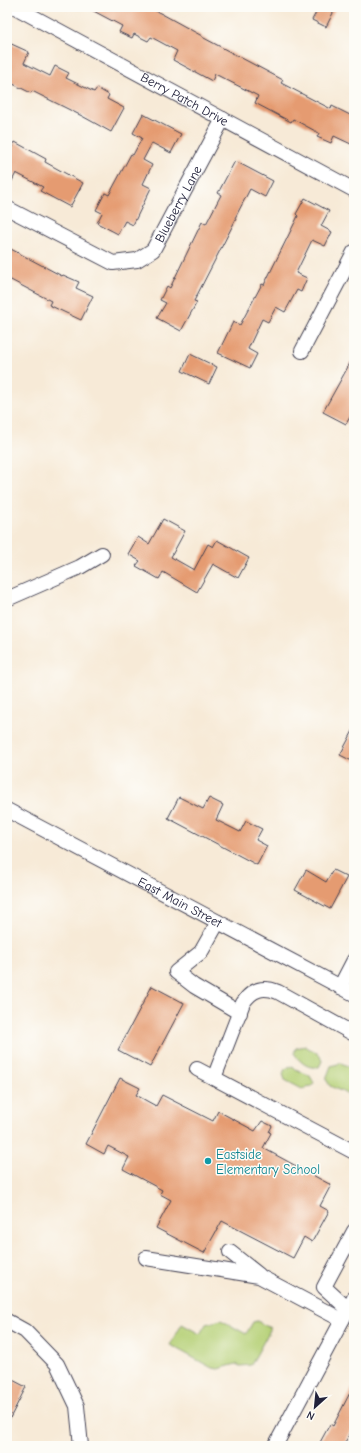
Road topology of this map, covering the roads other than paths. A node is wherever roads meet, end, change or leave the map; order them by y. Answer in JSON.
{"nodes":[{"id":1,"x":15,"y":7,"type":"edge"},
{"id":2,"x":223,"y":119,"type":"junction"},
{"id":3,"x":354,"y":190,"type":"edge"},
{"id":4,"x":7,"y":208,"type":"edge"},
{"id":5,"x":354,"y":252,"type":"edge"},
{"id":6,"x":302,"y":351,"type":"dead end"},
{"id":7,"x":102,"y":554,"type":"dead end"},
{"id":8,"x":7,"y":599,"type":"edge"},
{"id":9,"x":7,"y":810,"type":"edge"},
{"id":10,"x":218,"y":922,"type":"junction"},
{"id":11,"x":354,"y":960,"type":"edge"},
{"id":12,"x":340,"y":987,"type":"junction"},
{"id":13,"x":354,"y":994,"type":"edge"},
{"id":14,"x":240,"y":1013,"type":"junction"},
{"id":15,"x":354,"y":1034,"type":"edge"},
{"id":16,"x":197,"y":1069,"type":"dead end"},
{"id":17,"x":214,"y":1078,"type":"junction"},
{"id":18,"x":354,"y":1152,"type":"edge"},
{"id":19,"x":354,"y":1231,"type":"edge"},
{"id":20,"x":230,"y":1252,"type":"dead end"},
{"id":21,"x":146,"y":1258,"type":"dead end"},
{"id":22,"x":259,"y":1276,"type":"junction"},
{"id":23,"x":348,"y":1309,"type":"edge"},
{"id":24,"x":7,"y":1322,"type":"edge"},
{"id":25,"x":81,"y":1446,"type":"edge"},
{"id":26,"x":275,"y":1446,"type":"edge"}],
"edges":[{"from":1,"to":2,"type":"street","name":"Berry Patch Drive"},
{"from":2,"to":3,"type":"street","name":"Berry Patch Drive"},
{"from":2,"to":4,"type":"street","name":"Blueberry Lane"},
{"from":5,"to":6,"type":"street"},
{"from":7,"to":8,"type":"street"},
{"from":9,"to":10,"type":"street","name":"East Main Street"},
{"from":10,"to":12,"type":"street","name":"East Main Street"},
{"from":10,"to":14,"type":"street"},
{"from":11,"to":12,"type":"street"},
{"from":12,"to":13,"type":"street","name":"East Main Street"},
{"from":14,"to":15,"type":"street"},
{"from":14,"to":17,"type":"street"},
{"from":16,"to":17,"type":"street"},
{"from":17,"to":18,"type":"street"},
{"from":19,"to":23,"type":"street"},
{"from":20,"to":22,"type":"street"},
{"from":21,"to":22,"type":"street"},
{"from":22,"to":23,"type":"street"},
{"from":23,"to":26,"type":"street"},
{"from":24,"to":25,"type":"street"}]}
